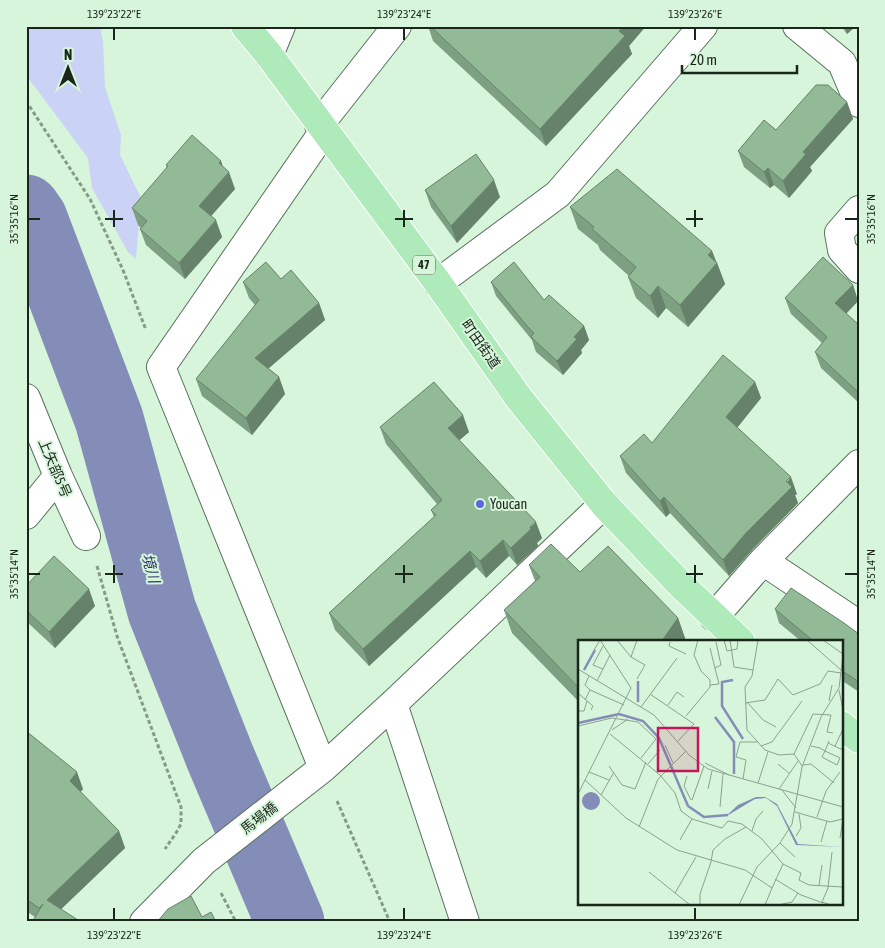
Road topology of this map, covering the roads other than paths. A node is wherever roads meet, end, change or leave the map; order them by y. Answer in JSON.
{"nodes":[{"id":1,"x":245,"y":26,"type":"edge"},
{"id":2,"x":281,"y":26,"type":"edge"},
{"id":3,"x":398,"y":26,"type":"edge"},
{"id":4,"x":703,"y":26,"type":"edge"},
{"id":5,"x":798,"y":26,"type":"edge"},
{"id":6,"x":269,"y":55,"type":"junction"},
{"id":7,"x":859,"y":103,"type":"edge"},
{"id":8,"x":321,"y":128,"type":"junction"},
{"id":9,"x":859,"y":210,"type":"edge"},
{"id":10,"x":859,"y":269,"type":"edge"},
{"id":11,"x":438,"y":283,"type":"junction"},
{"id":12,"x":26,"y":398,"type":"edge"},
{"id":13,"x":859,"y":464,"type":"edge"},
{"id":14,"x":58,"y":476,"type":"junction"},
{"id":15,"x":604,"y":504,"type":"junction"},
{"id":16,"x":26,"y":515,"type":"edge"},
{"id":17,"x":86,"y":536,"type":"road end"},
{"id":18,"x":763,"y":561,"type":"junction"},
{"id":19,"x":714,"y":617,"type":"junction"},
{"id":20,"x":859,"y":625,"type":"edge"},
{"id":21,"x":739,"y":640,"type":"edge"},
{"id":22,"x":393,"y":704,"type":"junction"},
{"id":23,"x":842,"y":726,"type":"edge"},
{"id":24,"x":859,"y":739,"type":"edge"},
{"id":25,"x":315,"y":774,"type":"junction"},
{"id":26,"x":144,"y":922,"type":"edge"},
{"id":27,"x":465,"y":922,"type":"edge"}],
"edges":[{"from":1,"to":6,"type":"main road","name":"町田街道","number":"47"},
{"from":2,"to":6,"type":"street"},
{"from":3,"to":8,"type":"street"},
{"from":4,"to":11,"type":"street"},
{"from":5,"to":7,"type":"street"},
{"from":6,"to":8,"type":"main road","name":"町田街道","number":"47"},
{"from":8,"to":11,"type":"main road","name":"町田街道","number":"47"},
{"from":8,"to":25,"type":"street"},
{"from":9,"to":10,"type":"street"},
{"from":11,"to":15,"type":"main road","name":"町田街道","number":"47"},
{"from":12,"to":14,"type":"street","name":"上矢部5号"},
{"from":13,"to":18,"type":"street"},
{"from":14,"to":16,"type":"street"},
{"from":14,"to":17,"type":"street","name":"上矢部5号"},
{"from":15,"to":19,"type":"main road","name":"町田街道","number":"47"},
{"from":15,"to":22,"type":"street","name":"馬場橋"},
{"from":18,"to":19,"type":"street"},
{"from":18,"to":20,"type":"street"},
{"from":19,"to":21,"type":"main road","name":"町田街道","number":"47"},
{"from":22,"to":25,"type":"street","name":"馬場橋"},
{"from":22,"to":27,"type":"street"},
{"from":23,"to":24,"type":"main road"},
{"from":25,"to":26,"type":"street","name":"馬場橋"}]}
